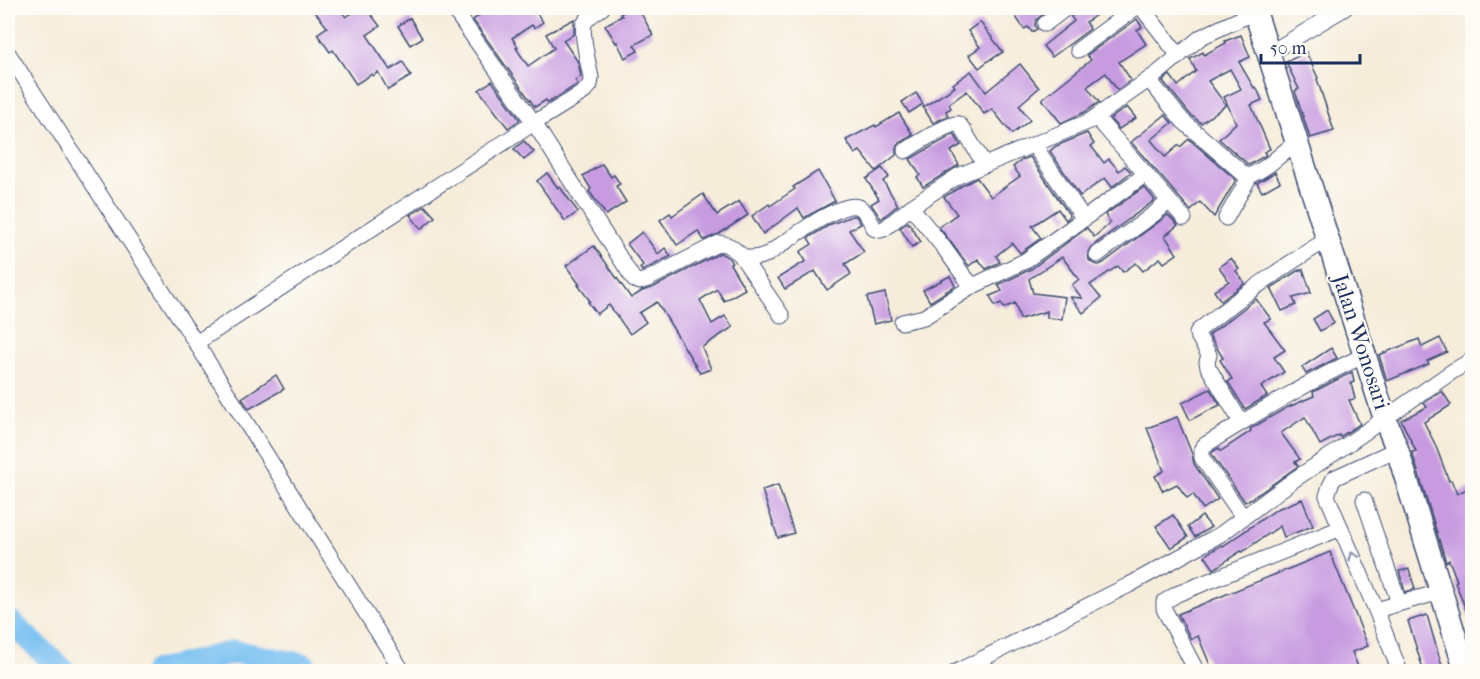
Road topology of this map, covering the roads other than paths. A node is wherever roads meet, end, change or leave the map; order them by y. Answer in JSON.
{"nodes":[{"id":1,"x":453,"y":8,"type":"edge"},
{"id":2,"x":602,"y":8,"type":"edge"},
{"id":3,"x":1066,"y":8,"type":"edge"},
{"id":4,"x":1135,"y":8,"type":"edge"},
{"id":5,"x":1142,"y":8,"type":"edge"},
{"id":6,"x":1345,"y":8,"type":"edge"},
{"id":7,"x":1254,"y":10,"type":"edge"},
{"id":8,"x":1045,"y":24,"type":"dead end"},
{"id":9,"x":1078,"y":50,"type":"dead end"},
{"id":10,"x":8,"y":53,"type":"edge"},
{"id":11,"x":1268,"y":54,"type":"junction"},
{"id":12,"x":1179,"y":56,"type":"junction"},
{"id":13,"x":1149,"y":80,"type":"junction"},
{"id":14,"x":1096,"y":117,"type":"junction"},
{"id":15,"x":534,"y":123,"type":"junction"},
{"id":16,"x":1296,"y":142,"type":"junction"},
{"id":17,"x":1034,"y":145,"type":"junction"},
{"id":18,"x":905,"y":151,"type":"dead end"},
{"id":19,"x":985,"y":165,"type":"junction"},
{"id":20,"x":1146,"y":174,"type":"junction"},
{"id":21,"x":1250,"y":176,"type":"junction"},
{"id":22,"x":1169,"y":201,"type":"junction"},
{"id":23,"x":911,"y":207,"type":"junction"},
{"id":24,"x":1184,"y":218,"type":"dead end"},
{"id":25,"x":1226,"y":218,"type":"dead end"},
{"id":26,"x":1084,"y":219,"type":"junction"},
{"id":27,"x":1328,"y":238,"type":"junction"},
{"id":28,"x":1097,"y":255,"type":"dead end"},
{"id":29,"x":742,"y":257,"type":"junction"},
{"id":30,"x":973,"y":286,"type":"junction"},
{"id":31,"x":782,"y":316,"type":"dead end"},
{"id":32,"x":902,"y":322,"type":"dead end"},
{"id":33,"x":196,"y":343,"type":"junction"},
{"id":34,"x":1365,"y":355,"type":"junction"},
{"id":35,"x":1473,"y":360,"type":"edge"},
{"id":36,"x":1385,"y":419,"type":"junction"},
{"id":37,"x":1241,"y":422,"type":"junction"},
{"id":38,"x":1396,"y":449,"type":"junction"},
{"id":39,"x":1364,"y":500,"type":"dead end"},
{"id":40,"x":1243,"y":517,"type":"junction"},
{"id":41,"x":1341,"y":528,"type":"junction"},
{"id":42,"x":1440,"y":592,"type":"junction"},
{"id":43,"x":1399,"y":603,"type":"junction"},
{"id":44,"x":1376,"y":610,"type":"junction"},
{"id":45,"x":403,"y":672,"type":"edge"},
{"id":46,"x":956,"y":672,"type":"edge"},
{"id":47,"x":1197,"y":672,"type":"edge"},
{"id":48,"x":1400,"y":672,"type":"edge"},
{"id":49,"x":1466,"y":672,"type":"edge"}],
"edges":[{"from":1,"to":15,"type":"street"},
{"from":2,"to":15,"type":"street"},
{"from":3,"to":8,"type":"street"},
{"from":4,"to":9,"type":"street"},
{"from":5,"to":12,"type":"street"},
{"from":6,"to":11,"type":"street"},
{"from":7,"to":11,"type":"highway","name":"Jalan Wonosari"},
{"from":7,"to":12,"type":"street","name":"Jalan Wonosari"},
{"from":10,"to":33,"type":"street"},
{"from":11,"to":16,"type":"highway","name":"Jalan Wonosari"},
{"from":12,"to":13,"type":"street","name":"Jalan Wonosari"},
{"from":13,"to":14,"type":"street","name":"Jalan Wonosari"},
{"from":13,"to":21,"type":"street"},
{"from":14,"to":17,"type":"street","name":"Jalan Wonosari"},
{"from":14,"to":20,"type":"street"},
{"from":15,"to":29,"type":"street"},
{"from":15,"to":33,"type":"street"},
{"from":16,"to":21,"type":"street"},
{"from":16,"to":27,"type":"highway","name":"Jalan Wonosari"},
{"from":17,"to":19,"type":"street","name":"Jalan Wonosari"},
{"from":17,"to":26,"type":"street"},
{"from":18,"to":19,"type":"street"},
{"from":19,"to":23,"type":"street","name":"Jalan Wonosari"},
{"from":20,"to":22,"type":"street"},
{"from":20,"to":26,"type":"street"},
{"from":21,"to":25,"type":"street"},
{"from":22,"to":24,"type":"street"},
{"from":22,"to":28,"type":"street"},
{"from":23,"to":29,"type":"street","name":"Jalan Wonosari"},
{"from":23,"to":30,"type":"street"},
{"from":26,"to":30,"type":"street"},
{"from":27,"to":34,"type":"highway","name":"Jalan Wonosari"},
{"from":27,"to":37,"type":"street"},
{"from":29,"to":31,"type":"street"},
{"from":30,"to":32,"type":"street"},
{"from":33,"to":45,"type":"street"},
{"from":34,"to":36,"type":"highway","name":"Jalan Wonosari"},
{"from":34,"to":37,"type":"street"},
{"from":35,"to":36,"type":"street"},
{"from":36,"to":38,"type":"highway","name":"Jalan Wonosari"},
{"from":36,"to":40,"type":"street"},
{"from":37,"to":40,"type":"street"},
{"from":38,"to":41,"type":"street"},
{"from":38,"to":42,"type":"highway","name":"Jalan Wonosari"},
{"from":39,"to":43,"type":"street"},
{"from":40,"to":46,"type":"street"},
{"from":44,"to":41,"type":"street","one_way":true},
{"from":41,"to":47,"type":"street"},
{"from":42,"to":43,"type":"street"},
{"from":42,"to":49,"type":"highway","name":"Jalan Wonosari"},
{"from":43,"to":44,"type":"street"},
{"from":44,"to":48,"type":"street"}]}
